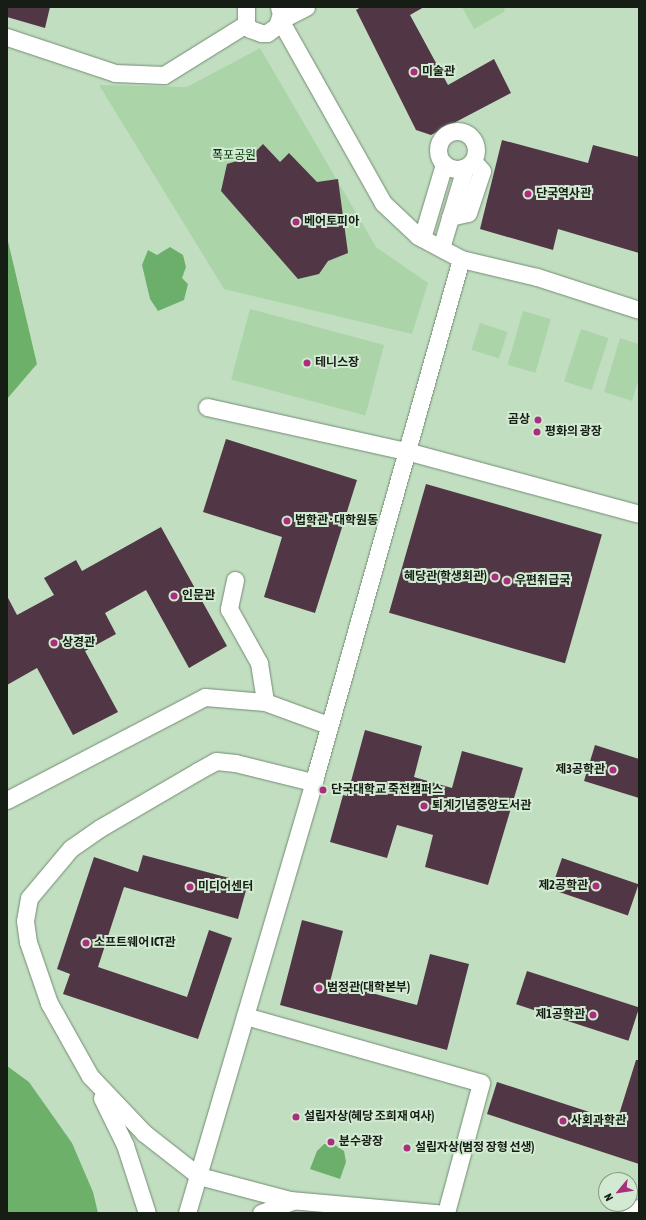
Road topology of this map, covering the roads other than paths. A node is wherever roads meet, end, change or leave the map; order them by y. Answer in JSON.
{"nodes":[{"id":1,"x":246,"y":7,"type":"edge"},
{"id":2,"x":306,"y":7,"type":"edge"},
{"id":3,"x":279,"y":14,"type":"edge"},
{"id":4,"x":246,"y":24,"type":"junction"},
{"id":5,"x":7,"y":37,"type":"edge"},
{"id":6,"x":444,"y":164,"type":"junction"},
{"id":7,"x":469,"y":165,"type":"junction"},
{"id":8,"x":422,"y":238,"type":"junction"},
{"id":9,"x":441,"y":248,"type":"junction"},
{"id":10,"x":461,"y":259,"type":"junction"},
{"id":11,"x":639,"y":310,"type":"edge"},
{"id":12,"x":207,"y":407,"type":"dead end"},
{"id":13,"x":406,"y":451,"type":"junction"},
{"id":14,"x":639,"y":514,"type":"edge"},
{"id":15,"x":235,"y":580,"type":"dead end"},
{"id":16,"x":266,"y":702,"type":"junction"},
{"id":17,"x":328,"y":725,"type":"junction"},
{"id":18,"x":312,"y":782,"type":"junction"},
{"id":19,"x":7,"y":800,"type":"edge"},
{"id":20,"x":245,"y":1016,"type":"junction"},
{"id":21,"x":90,"y":1076,"type":"junction"},
{"id":22,"x":199,"y":1176,"type":"junction"},
{"id":23,"x":293,"y":1201,"type":"junction"},
{"id":24,"x":639,"y":1208,"type":"edge"},
{"id":25,"x":146,"y":1213,"type":"edge"},
{"id":26,"x":187,"y":1213,"type":"edge"},
{"id":27,"x":261,"y":1213,"type":"edge"},
{"id":28,"x":437,"y":1213,"type":"edge"},
{"id":29,"x":446,"y":1213,"type":"edge"},
{"id":30,"x":627,"y":1213,"type":"edge"}],
"edges":[{"from":1,"to":4,"type":"lane"},
{"from":2,"to":3,"type":"lane"},
{"from":3,"to":4,"type":"lane"},
{"from":3,"to":8,"type":"lane"},
{"from":4,"to":5,"type":"lane"},
{"from":6,"to":7,"type":"lane"},
{"from":6,"to":7,"type":"lane"},
{"from":6,"to":8,"type":"lane"},
{"from":7,"to":9,"type":"lane"},
{"from":8,"to":9,"type":"lane"},
{"from":9,"to":10,"type":"lane"},
{"from":10,"to":11,"type":"lane"},
{"from":10,"to":13,"type":"lane"},
{"from":12,"to":13,"type":"lane"},
{"from":13,"to":14,"type":"lane"},
{"from":13,"to":17,"type":"lane"},
{"from":15,"to":16,"type":"lane"},
{"from":16,"to":17,"type":"lane"},
{"from":16,"to":19,"type":"lane"},
{"from":17,"to":18,"type":"lane"},
{"from":18,"to":20,"type":"lane"},
{"from":18,"to":21,"type":"lane"},
{"from":20,"to":22,"type":"lane"},
{"from":20,"to":29,"type":"lane"},
{"from":21,"to":22,"type":"lane"},
{"from":21,"to":25,"type":"lane"},
{"from":22,"to":23,"type":"lane"},
{"from":22,"to":26,"type":"lane"},
{"from":23,"to":27,"type":"lane"},
{"from":23,"to":28,"type":"lane"},
{"from":24,"to":30,"type":"lane"}]}
